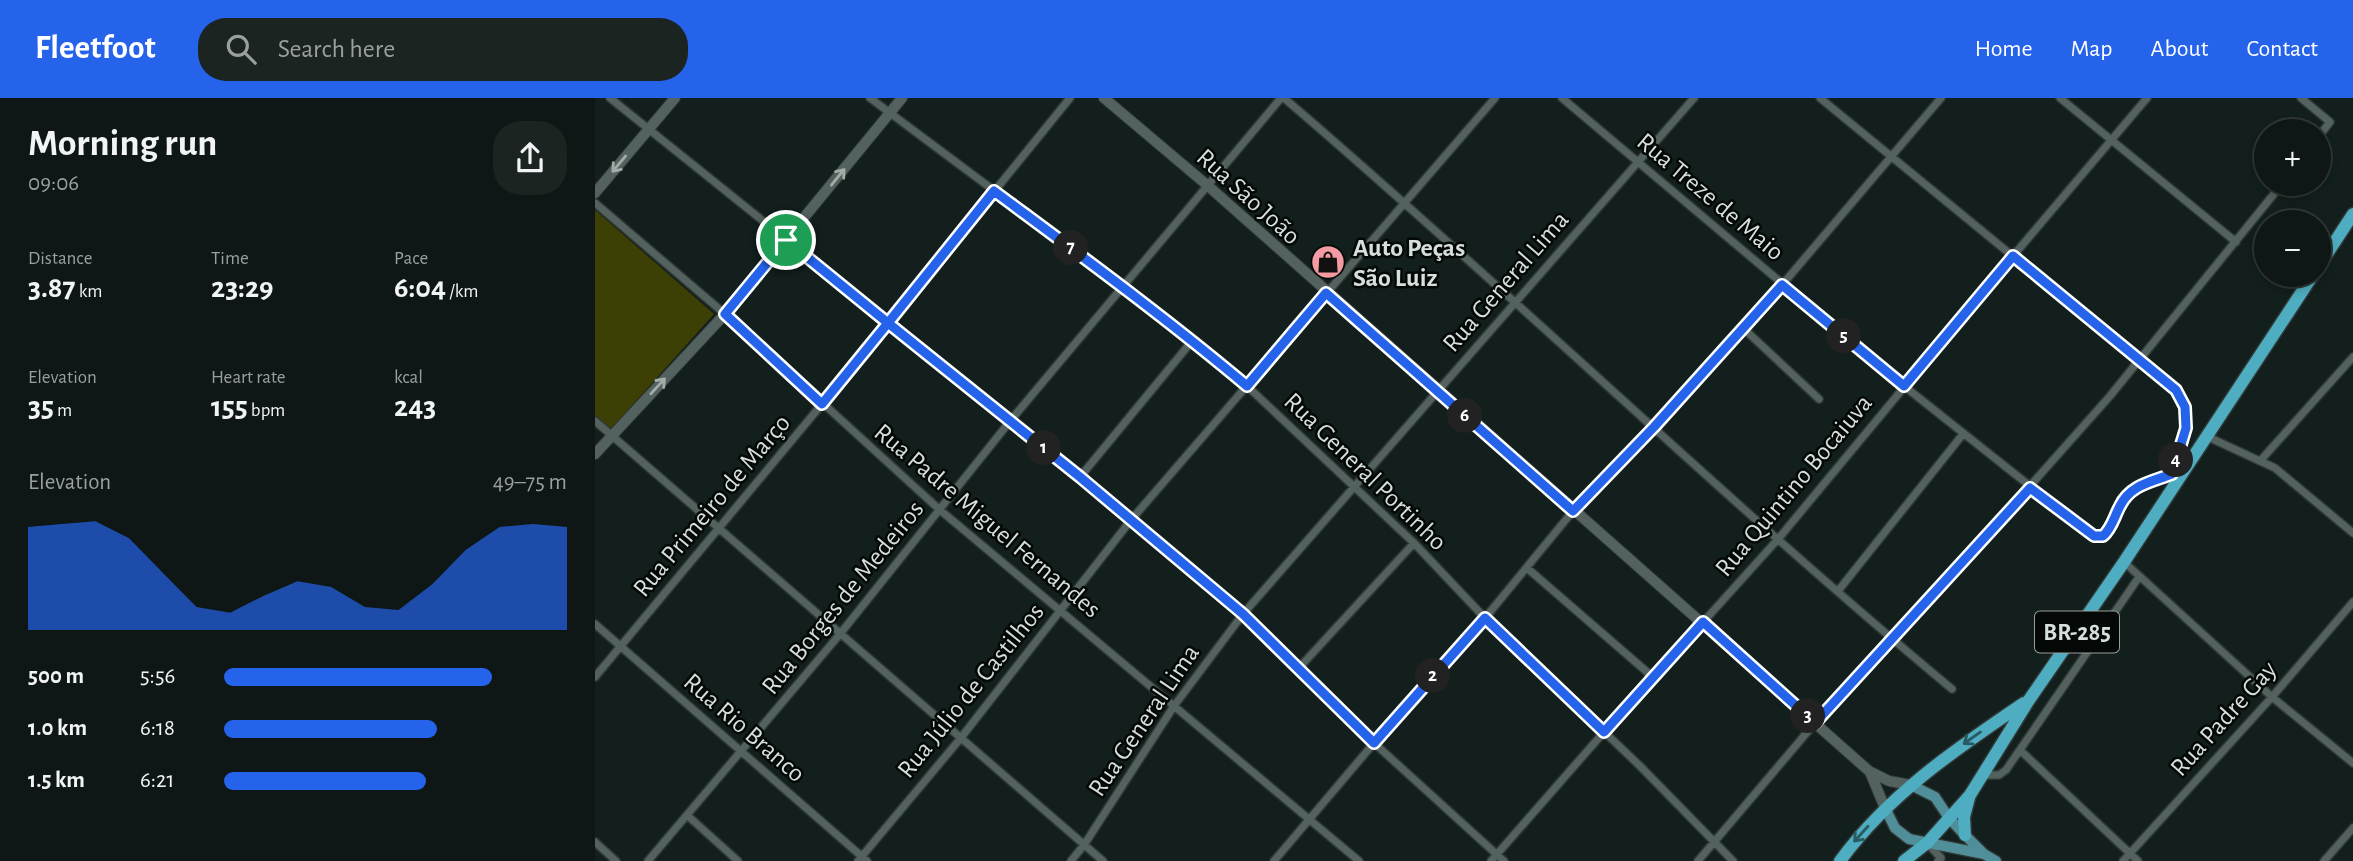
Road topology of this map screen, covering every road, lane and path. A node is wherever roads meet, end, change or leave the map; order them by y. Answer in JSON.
{"nodes":[{"id":1,"x":610,"y":98,"type":"edge"},
{"id":2,"x":675,"y":98,"type":"edge"},
{"id":3,"x":870,"y":98,"type":"edge"},
{"id":4,"x":902,"y":98,"type":"edge"},
{"id":5,"x":1070,"y":98,"type":"edge"},
{"id":6,"x":1104,"y":98,"type":"edge"},
{"id":7,"x":1283,"y":98,"type":"edge"},
{"id":8,"x":1495,"y":98,"type":"edge"},
{"id":9,"x":1562,"y":98,"type":"edge"},
{"id":10,"x":1694,"y":98,"type":"edge"},
{"id":11,"x":1820,"y":98,"type":"edge"},
{"id":12,"x":1941,"y":98,"type":"edge"},
{"id":13,"x":2060,"y":98,"type":"edge"},
{"id":14,"x":2147,"y":98,"type":"edge"},
{"id":15,"x":2301,"y":98,"type":"edge"},
{"id":16,"x":890,"y":113,"type":"junction"},
{"id":17,"x":2326,"y":119,"type":"edge"},
{"id":18,"x":649,"y":129,"type":"junction"},
{"id":19,"x":2111,"y":141,"type":"junction"},
{"id":20,"x":1891,"y":156,"type":"junction"},
{"id":21,"x":1638,"y":162,"type":"junction"},
{"id":22,"x":1207,"y":185,"type":"junction"},
{"id":23,"x":994,"y":191,"type":"junction"},
{"id":24,"x":595,"y":193,"type":"edge"},
{"id":25,"x":2273,"y":196,"type":"edge"},
{"id":26,"x":595,"y":203,"type":"edge"},
{"id":27,"x":1406,"y":203,"type":"junction"},
{"id":28,"x":2353,"y":214,"type":"edge"},
{"id":29,"x":786,"y":240,"type":"junction"},
{"id":30,"x":2237,"y":243,"type":"junction"},
{"id":31,"x":2331,"y":248,"type":"edge"},
{"id":32,"x":2013,"y":256,"type":"junction"},
{"id":33,"x":1782,"y":285,"type":"junction"},
{"id":34,"x":1122,"y":286,"type":"junction"},
{"id":35,"x":2305,"y":287,"type":"edge"},
{"id":36,"x":1326,"y":293,"type":"junction"},
{"id":37,"x":1515,"y":301,"type":"junction"},
{"id":38,"x":725,"y":314,"type":"junction"},
{"id":39,"x":888,"y":323,"type":"junction"},
{"id":40,"x":1743,"y":328,"type":"junction"},
{"id":41,"x":1192,"y":341,"type":"junction"},
{"id":42,"x":2353,"y":357,"type":"edge"},
{"id":43,"x":2140,"y":360,"type":"junction"},
{"id":44,"x":1247,"y":386,"type":"junction"},
{"id":45,"x":1904,"y":386,"type":"junction"},
{"id":46,"x":1437,"y":391,"type":"junction"},
{"id":47,"x":1819,"y":398,"type":"dead end"},
{"id":48,"x":822,"y":404,"type":"junction"},
{"id":49,"x":1011,"y":420,"type":"junction"},
{"id":50,"x":595,"y":421,"type":"edge"},
{"id":51,"x":1654,"y":427,"type":"junction"},
{"id":52,"x":1963,"y":434,"type":"junction"},
{"id":53,"x":611,"y":436,"type":"junction"},
{"id":54,"x":2206,"y":436,"type":"junction"},
{"id":55,"x":595,"y":454,"type":"edge"},
{"id":56,"x":2261,"y":460,"type":"junction"},
{"id":57,"x":2175,"y":476,"type":"junction"},
{"id":58,"x":1080,"y":477,"type":"junction"},
{"id":59,"x":1355,"y":486,"type":"junction"},
{"id":60,"x":2030,"y":488,"type":"junction"},
{"id":61,"x":940,"y":510,"type":"junction"},
{"id":62,"x":1573,"y":511,"type":"junction"},
{"id":63,"x":1131,"y":520,"type":"junction"},
{"id":64,"x":718,"y":528,"type":"junction"},
{"id":65,"x":2353,"y":533,"type":"edge"},
{"id":66,"x":1779,"y":538,"type":"junction"},
{"id":67,"x":1414,"y":543,"type":"junction"},
{"id":68,"x":2123,"y":562,"type":"junction"},
{"id":69,"x":1527,"y":568,"type":"junction"},
{"id":70,"x":2139,"y":577,"type":"junction"},
{"id":71,"x":1838,"y":591,"type":"junction"},
{"id":72,"x":2353,"y":602,"type":"edge"},
{"id":73,"x":1061,"y":610,"type":"junction"},
{"id":74,"x":1243,"y":614,"type":"junction"},
{"id":75,"x":1485,"y":618,"type":"junction"},
{"id":76,"x":1703,"y":622,"type":"junction"},
{"id":77,"x":595,"y":624,"type":"edge"},
{"id":78,"x":841,"y":634,"type":"junction"},
{"id":79,"x":1893,"y":640,"type":"junction"},
{"id":80,"x":621,"y":646,"type":"junction"},
{"id":81,"x":1298,"y":669,"type":"junction"},
{"id":82,"x":595,"y":677,"type":"edge"},
{"id":83,"x":1654,"y":678,"type":"junction"},
{"id":84,"x":1952,"y":689,"type":"dead end"},
{"id":85,"x":2272,"y":696,"type":"junction"},
{"id":86,"x":2029,"y":700,"type":"junction"},
{"id":87,"x":1174,"y":706,"type":"junction"},
{"id":88,"x":1815,"y":723,"type":"junction"},
{"id":89,"x":1604,"y":732,"type":"junction"},
{"id":90,"x":960,"y":738,"type":"junction"},
{"id":91,"x":1374,"y":743,"type":"junction"},
{"id":92,"x":2021,"y":751,"type":"junction"},
{"id":93,"x":742,"y":752,"type":"junction"},
{"id":94,"x":2353,"y":763,"type":"edge"},
{"id":95,"x":1869,"y":771,"type":"junction"},
{"id":96,"x":1983,"y":775,"type":"junction"},
{"id":97,"x":1911,"y":785,"type":"junction"},
{"id":98,"x":1970,"y":795,"type":"junction"},
{"id":99,"x":1885,"y":808,"type":"junction"},
{"id":100,"x":688,"y":816,"type":"junction"},
{"id":101,"x":1949,"y":818,"type":"junction"},
{"id":102,"x":1309,"y":819,"type":"junction"},
{"id":103,"x":2353,"y":828,"type":"edge"},
{"id":104,"x":1965,"y":835,"type":"junction"},
{"id":105,"x":1715,"y":841,"type":"junction"},
{"id":106,"x":595,"y":842,"type":"edge"},
{"id":107,"x":1927,"y":843,"type":"junction"},
{"id":108,"x":1084,"y":845,"type":"junction"},
{"id":109,"x":2130,"y":853,"type":"junction"},
{"id":110,"x":1497,"y":854,"type":"junction"},
{"id":111,"x":1984,"y":854,"type":"junction"},
{"id":112,"x":862,"y":859,"type":"edge"},
{"id":113,"x":616,"y":861,"type":"edge"},
{"id":114,"x":648,"y":861,"type":"edge"},
{"id":115,"x":738,"y":861,"type":"edge"},
{"id":116,"x":1071,"y":861,"type":"edge"},
{"id":117,"x":1103,"y":861,"type":"edge"},
{"id":118,"x":1274,"y":861,"type":"edge"},
{"id":119,"x":1359,"y":861,"type":"edge"},
{"id":120,"x":1491,"y":861,"type":"edge"},
{"id":121,"x":1504,"y":861,"type":"edge"},
{"id":122,"x":1697,"y":861,"type":"edge"},
{"id":123,"x":1733,"y":861,"type":"edge"},
{"id":124,"x":1840,"y":861,"type":"edge"},
{"id":125,"x":1905,"y":861,"type":"edge"},
{"id":126,"x":1938,"y":861,"type":"edge"},
{"id":127,"x":1996,"y":861,"type":"edge"},
{"id":128,"x":2123,"y":861,"type":"edge"},
{"id":129,"x":2138,"y":861,"type":"edge"},
{"id":130,"x":2324,"y":861,"type":"edge"}],
"edges":[{"from":1,"to":18,"type":"street"},
{"from":2,"to":18,"type":"main road"},
{"from":3,"to":16,"type":"street","name":"Rua General Portinho"},
{"from":4,"to":16,"type":"main road"},
{"from":5,"to":23,"type":"street","name":"Rua Primeiro de Março"},
{"from":6,"to":22,"type":"main road","name":"Rua São João"},
{"from":7,"to":22,"type":"street","name":"Rua Borges de Medeiros"},
{"from":7,"to":27,"type":"street"},
{"from":8,"to":27,"type":"street","name":"Rua Júlio de Castilhos"},
{"from":9,"to":21,"type":"street","name":"Rua Treze de Maio"},
{"from":10,"to":21,"type":"street","name":"Rua General Lima"},
{"from":11,"to":20,"type":"street"},
{"from":12,"to":20,"type":"street"},
{"from":13,"to":19,"type":"street"},
{"from":14,"to":19,"type":"street","name":"Rua Quintino Bocaiuva"},
{"from":15,"to":17,"type":"street"},
{"from":16,"to":23,"type":"street","name":"Rua General Portinho"},
{"from":29,"to":16,"type":"main road","one_way":true},
{"from":18,"to":24,"type":"main road","one_way":true},
{"from":18,"to":29,"type":"street"},
{"from":19,"to":30,"type":"street"},
{"from":19,"to":32,"type":"street","name":"Rua Quintino Bocaiuva"},
{"from":20,"to":32,"type":"street"},
{"from":20,"to":33,"type":"street"},
{"from":21,"to":33,"type":"street","name":"Rua Treze de Maio"},
{"from":21,"to":37,"type":"street","name":"Rua General Lima"},
{"from":22,"to":34,"type":"street","name":"Rua Borges de Medeiros"},
{"from":22,"to":36,"type":"main road","name":"Rua São João"},
{"from":23,"to":34,"type":"street","name":"Rua General Portinho"},
{"from":23,"to":39,"type":"street","name":"Rua Primeiro de Março"},
{"from":25,"to":30,"type":"street"},
{"from":26,"to":38,"type":"street","name":"Rua Padre Miguel Fernandes"},
{"from":27,"to":36,"type":"street","name":"Rua Júlio de Castilhos"},
{"from":27,"to":37,"type":"street"},
{"from":28,"to":31,"type":"highway"},
{"from":29,"to":38,"type":"main road"},
{"from":29,"to":39,"type":"street"},
{"from":30,"to":43,"type":"street"},
{"from":32,"to":43,"type":"street"},
{"from":32,"to":45,"type":"street","name":"Rua Quintino Bocaiuva"},
{"from":33,"to":40,"type":"street"},
{"from":33,"to":45,"type":"street","name":"Rua Treze de Maio"},
{"from":34,"to":41,"type":"street","name":"Rua General Portinho"},
{"from":34,"to":49,"type":"street","name":"Rua Borges de Medeiros"},
{"from":35,"to":54,"type":"highway","number":"BR-285"},
{"from":36,"to":44,"type":"street","name":"Rua Júlio de Castilhos"},
{"from":36,"to":46,"type":"main road","name":"Rua São João"},
{"from":37,"to":46,"type":"street","name":"Rua General Lima"},
{"from":37,"to":51,"type":"street"},
{"from":38,"to":48,"type":"street","name":"Rua Padre Miguel Fernandes"},
{"from":53,"to":38,"type":"main road","one_way":true},
{"from":39,"to":48,"type":"street","name":"Rua Primeiro de Março"},
{"from":39,"to":49,"type":"street"},
{"from":40,"to":47,"type":"street"},
{"from":40,"to":51,"type":"street"},
{"from":41,"to":44,"type":"street","name":"Rua General Portinho"},
{"from":41,"to":58,"type":"street"},
{"from":42,"to":56,"type":"street"},
{"from":43,"to":57,"type":"street"},
{"from":43,"to":60,"type":"street"},
{"from":44,"to":59,"type":"street","name":"Rua General Portinho"},
{"from":44,"to":63,"type":"street","name":"Rua Júlio de Castilhos"},
{"from":45,"to":52,"type":"street","name":"Rua Treze de Maio"},
{"from":45,"to":66,"type":"street","name":"Rua Quintino Bocaiuva"},
{"from":46,"to":59,"type":"street","name":"Rua General Lima"},
{"from":46,"to":62,"type":"main road","name":"Rua São João"},
{"from":48,"to":61,"type":"street","name":"Rua Padre Miguel Fernandes"},
{"from":48,"to":64,"type":"street","name":"Rua Primeiro de Março"},
{"from":49,"to":58,"type":"street"},
{"from":49,"to":61,"type":"street","name":"Rua Borges de Medeiros"},
{"from":50,"to":53,"type":"street"},
{"from":51,"to":62,"type":"street"},
{"from":51,"to":66,"type":"street"},
{"from":52,"to":60,"type":"street","name":"Rua Treze de Maio"},
{"from":52,"to":71,"type":"street"},
{"from":53,"to":55,"type":"main road"},
{"from":53,"to":64,"type":"street"},
{"from":54,"to":56,"type":"street"},
{"from":54,"to":57,"type":"highway","number":"BR-285"},
{"from":56,"to":65,"type":"street"},
{"from":57,"to":60,"type":"street","name":"Rua Treze de Maio"},
{"from":57,"to":68,"type":"highway","number":"BR-285"},
{"from":58,"to":63,"type":"street"},
{"from":59,"to":67,"type":"street","name":"Rua General Portinho"},
{"from":59,"to":74,"type":"street","name":"Rua General Lima"},
{"from":60,"to":79,"type":"street"},
{"from":61,"to":73,"type":"street","name":"Rua Padre Miguel Fernandes"},
{"from":61,"to":78,"type":"street","name":"Rua Borges de Medeiros"},
{"from":62,"to":69,"type":"street"},
{"from":62,"to":76,"type":"main road","name":"Rua São João"},
{"from":63,"to":73,"type":"street","name":"Rua Júlio de Castilhos"},
{"from":63,"to":74,"type":"street"},
{"from":64,"to":78,"type":"street"},
{"from":64,"to":80,"type":"street","name":"Rua Primeiro de Março"},
{"from":66,"to":71,"type":"street"},
{"from":66,"to":76,"type":"street","name":"Rua Quintino Bocaiuva"},
{"from":67,"to":75,"type":"street","name":"Rua General Portinho"},
{"from":67,"to":81,"type":"street"},
{"from":68,"to":70,"type":"street"},
{"from":68,"to":86,"type":"highway","number":"BR-285"},
{"from":69,"to":75,"type":"street"},
{"from":69,"to":83,"type":"street"},
{"from":70,"to":85,"type":"street"},
{"from":70,"to":92,"type":"street"},
{"from":71,"to":79,"type":"street"},
{"from":72,"to":85,"type":"street","name":"Rua Padre Gay"},
{"from":73,"to":87,"type":"street","name":"Rua Padre Miguel Fernandes"},
{"from":73,"to":90,"type":"street","name":"Rua Júlio de Castilhos"},
{"from":74,"to":81,"type":"street"},
{"from":74,"to":87,"type":"street","name":"Rua General Lima"},
{"from":75,"to":89,"type":"street","name":"Rua General Portinho"},
{"from":75,"to":91,"type":"street"},
{"from":76,"to":83,"type":"street","name":"Rua Quintino Bocaiuva"},
{"from":76,"to":88,"type":"main road","name":"Rua São João"},
{"from":77,"to":80,"type":"street","name":"Rua Rio Branco"},
{"from":78,"to":90,"type":"street"},
{"from":78,"to":93,"type":"street","name":"Rua Borges de Medeiros"},
{"from":79,"to":84,"type":"street"},
{"from":79,"to":88,"type":"street"},
{"from":80,"to":82,"type":"street","name":"Rua Primeiro de Março"},
{"from":80,"to":93,"type":"street","name":"Rua Rio Branco"},
{"from":81,"to":91,"type":"street"},
{"from":83,"to":89,"type":"street","name":"Rua Quintino Bocaiuva"},
{"from":85,"to":94,"type":"street"},
{"from":85,"to":109,"type":"street","name":"Rua Padre Gay"},
{"from":86,"to":96,"type":"highway","number":"BR-285"},
{"from":86,"to":97,"type":"highway","number":"BR-285","one_way":true},
{"from":87,"to":102,"type":"street","name":"Rua Padre Miguel Fernandes"},
{"from":87,"to":108,"type":"street","name":"Rua General Lima"},
{"from":88,"to":95,"type":"main road","name":"Rua São João"},
{"from":88,"to":105,"type":"street"},
{"from":89,"to":105,"type":"street","name":"Rua General Portinho"},
{"from":89,"to":110,"type":"street","name":"Rua Quintino Bocaiuva"},
{"from":90,"to":108,"type":"street"},
{"from":90,"to":112,"type":"street","name":"Rua Júlio de Castilhos"},
{"from":91,"to":102,"type":"street"},
{"from":91,"to":110,"type":"street"},
{"from":92,"to":96,"type":"street"},
{"from":92,"to":109,"type":"street"},
{"from":93,"to":100,"type":"street","name":"Rua Borges de Medeiros"},
{"from":93,"to":112,"type":"street","name":"Rua Rio Branco"},
{"from":95,"to":97,"type":"main road","name":"Rua São João"},
{"from":95,"to":99,"type":"main road","name":"Rua São João"},
{"from":96,"to":98,"type":"highway","number":"BR-285"},
{"from":97,"to":99,"type":"highway","number":"BR-285"},
{"from":97,"to":101,"type":"main road"},
{"from":98,"to":101,"type":"highway","number":"BR-285"},
{"from":98,"to":104,"type":"highway"},
{"from":99,"to":107,"type":"main road"},
{"from":99,"to":124,"type":"highway","number":"BR-285","one_way":true},
{"from":100,"to":114,"type":"street","name":"Rua Borges de Medeiros"},
{"from":100,"to":115,"type":"street"},
{"from":101,"to":104,"type":"main road"},
{"from":101,"to":107,"type":"highway","number":"BR-285"},
{"from":102,"to":118,"type":"street"},
{"from":102,"to":119,"type":"street","name":"Rua Padre Miguel Fernandes"},
{"from":103,"to":130,"type":"street"},
{"from":104,"to":111,"type":"main road"},
{"from":105,"to":122,"type":"street"},
{"from":105,"to":123,"type":"street","name":"Rua General Portinho"},
{"from":106,"to":113,"type":"street"},
{"from":107,"to":111,"type":"main road"},
{"from":107,"to":125,"type":"highway","number":"BR-285"},
{"from":107,"to":126,"type":"street"},
{"from":108,"to":116,"type":"street","name":"Rua General Lima"},
{"from":108,"to":117,"type":"street"},
{"from":109,"to":128,"type":"street","name":"Rua Padre Gay"},
{"from":109,"to":129,"type":"street"},
{"from":110,"to":120,"type":"street","name":"Rua Quintino Bocaiuva"},
{"from":110,"to":121,"type":"street"},
{"from":111,"to":127,"type":"main road"}]}
